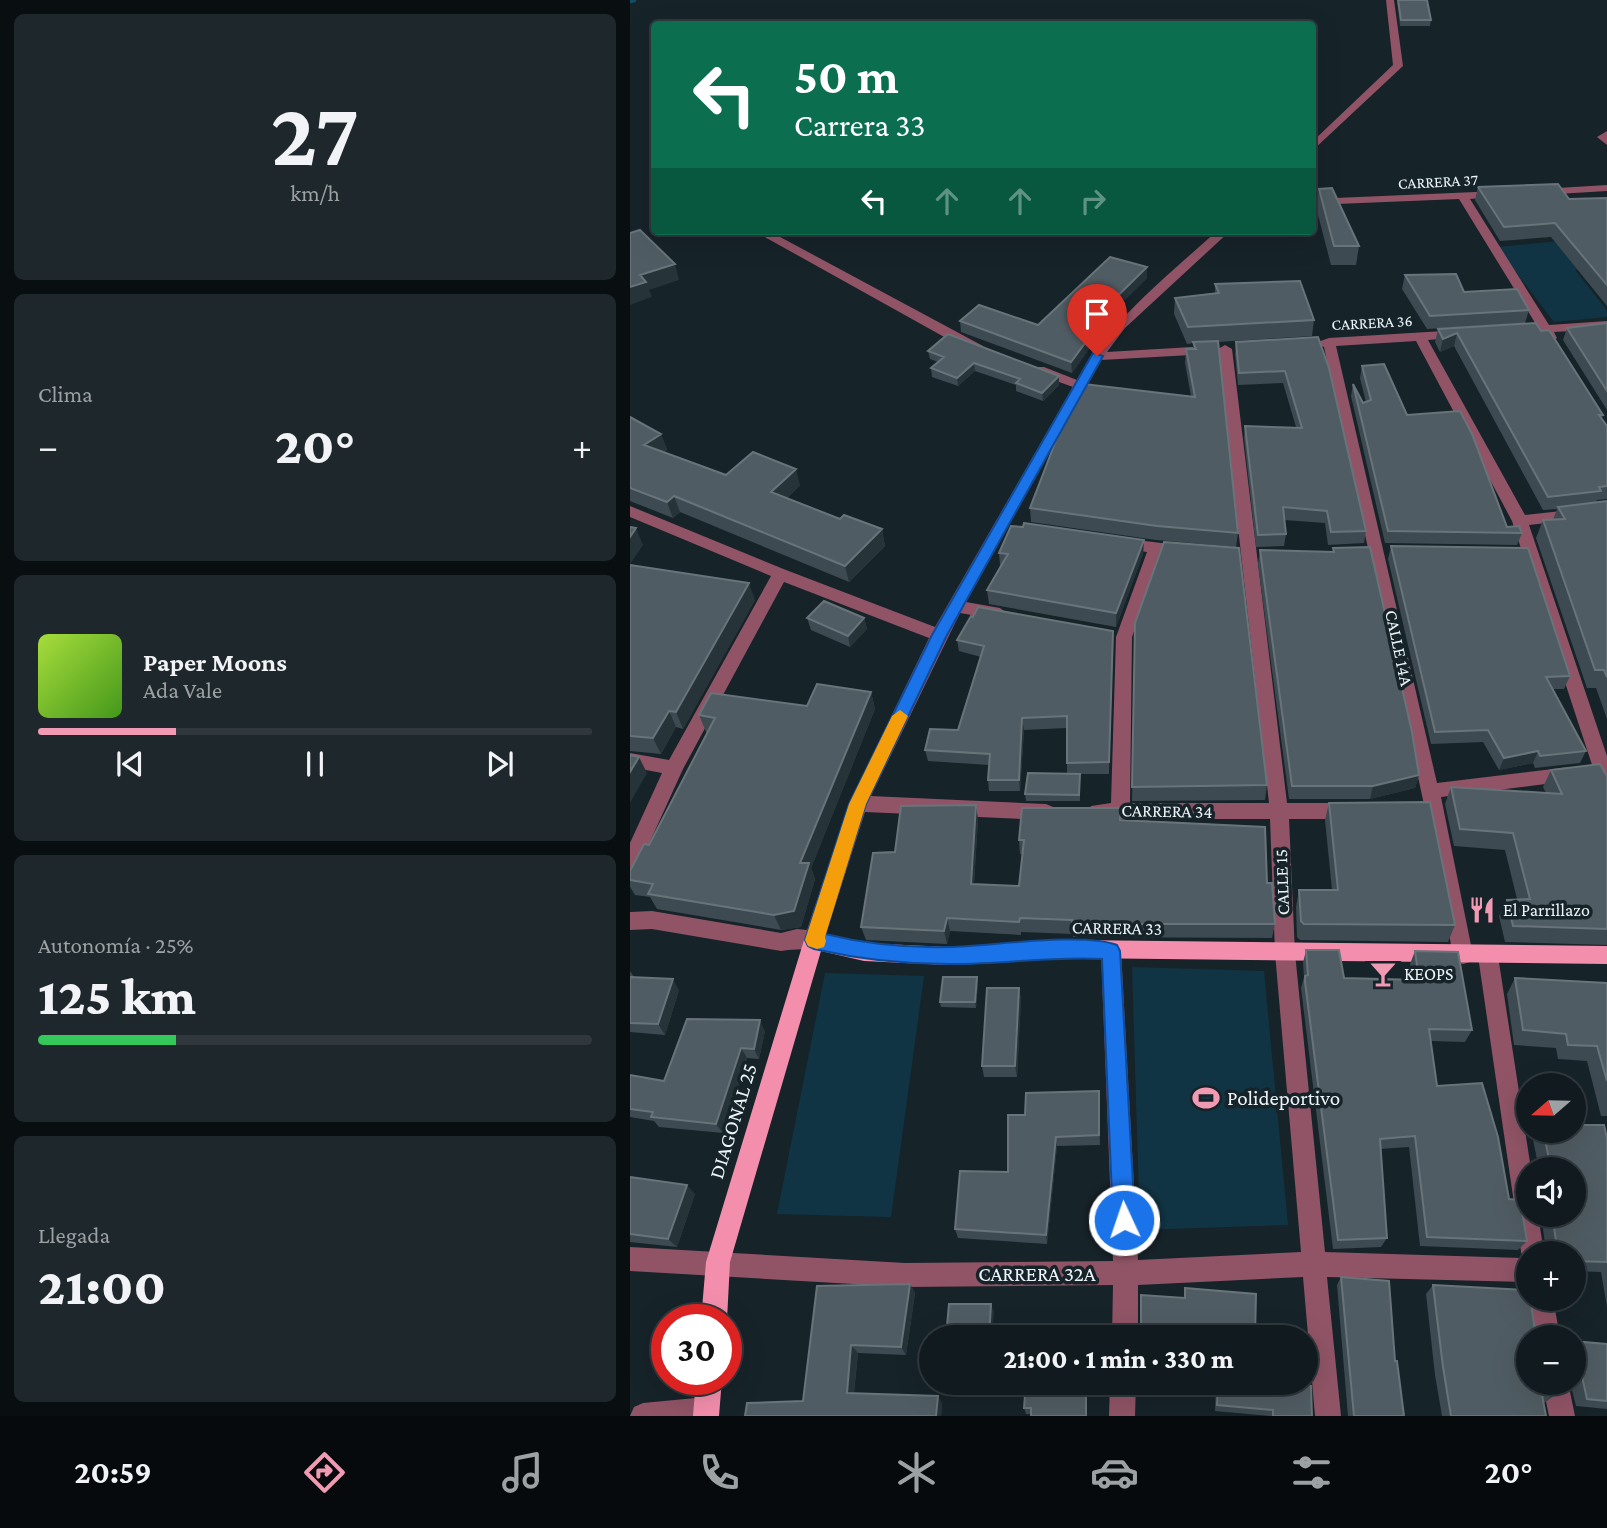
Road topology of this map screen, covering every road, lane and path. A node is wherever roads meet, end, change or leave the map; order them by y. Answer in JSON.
{"nodes":[{"id":1,"x":1390,"y":0,"type":"edge"},
{"id":2,"x":1316,"y":144,"type":"edge"},
{"id":3,"x":1607,"y":188,"type":"edge"},
{"id":4,"x":1528,"y":192,"type":"edge"},
{"id":5,"x":1515,"y":193,"type":"edge"},
{"id":6,"x":1463,"y":197,"type":"junction"},
{"id":7,"x":1316,"y":202,"type":"edge"},
{"id":8,"x":767,"y":235,"type":"edge"},
{"id":9,"x":1220,"y":235,"type":"edge"},
{"id":10,"x":1607,"y":326,"type":"edge"},
{"id":11,"x":1545,"y":329,"type":"junction"},
{"id":12,"x":1504,"y":332,"type":"edge"},
{"id":13,"x":1476,"y":333,"type":"edge"},
{"id":14,"x":1420,"y":337,"type":"junction"},
{"id":15,"x":1329,"y":342,"type":"junction"},
{"id":16,"x":1303,"y":344,"type":"edge"},
{"id":17,"x":985,"y":349,"type":"edge"},
{"id":18,"x":1559,"y":351,"type":"edge"},
{"id":19,"x":1097,"y":356,"type":"junction"},
{"id":20,"x":1021,"y":363,"type":"edge"},
{"id":21,"x":1082,"y":386,"type":"junction"},
{"id":22,"x":630,"y":511,"type":"edge"},
{"id":23,"x":1607,"y":511,"type":"edge"},
{"id":24,"x":1520,"y":521,"type":"junction"},
{"id":25,"x":1104,"y":540,"type":"edge"},
{"id":26,"x":1157,"y":548,"type":"junction"},
{"id":27,"x":1208,"y":552,"type":"edge"},
{"id":28,"x":780,"y":574,"type":"junction"},
{"id":29,"x":955,"y":606,"type":"junction"},
{"id":30,"x":1020,"y":618,"type":"edge"},
{"id":31,"x":939,"y":635,"type":"junction"},
{"id":32,"x":630,"y":760,"type":"edge"},
{"id":33,"x":674,"y":768,"type":"junction"},
{"id":34,"x":1606,"y":774,"type":"edge"},
{"id":35,"x":1432,"y":800,"type":"junction"},
{"id":36,"x":858,"y":804,"type":"junction"},
{"id":37,"x":1120,"y":810,"type":"junction"},
{"id":38,"x":1370,"y":810,"type":"edge"},
{"id":39,"x":1409,"y":810,"type":"edge"},
{"id":40,"x":1279,"y":812,"type":"junction"},
{"id":41,"x":630,"y":864,"type":"edge"},
{"id":42,"x":630,"y":921,"type":"edge"},
{"id":43,"x":814,"y":940,"type":"junction"},
{"id":44,"x":1111,"y":951,"type":"junction"},
{"id":45,"x":1285,"y":953,"type":"junction"},
{"id":46,"x":1463,"y":954,"type":"junction"},
{"id":47,"x":1607,"y":955,"type":"edge"},
{"id":48,"x":1488,"y":956,"type":"junction"},
{"id":49,"x":1530,"y":1241,"type":"edge"},
{"id":50,"x":630,"y":1259,"type":"edge"},
{"id":51,"x":719,"y":1262,"type":"junction"},
{"id":52,"x":1314,"y":1264,"type":"junction"},
{"id":53,"x":1516,"y":1270,"type":"edge"},
{"id":54,"x":1126,"y":1273,"type":"junction"},
{"id":55,"x":715,"y":1304,"type":"edge"},
{"id":56,"x":1125,"y":1325,"type":"edge"},
{"id":57,"x":708,"y":1395,"type":"edge"},
{"id":58,"x":1123,"y":1395,"type":"edge"},
{"id":59,"x":1558,"y":1395,"type":"edge"},
{"id":60,"x":706,"y":1413,"type":"edge"},
{"id":61,"x":643,"y":1416,"type":"edge"},
{"id":62,"x":1122,"y":1416,"type":"edge"},
{"id":63,"x":1328,"y":1416,"type":"edge"},
{"id":64,"x":1562,"y":1416,"type":"edge"}],
"edges":[{"from":1,"to":2,"type":"street"},
{"from":3,"to":4,"type":"street"},
{"from":5,"to":6,"type":"street","name":"CARRERA 37"},
{"from":6,"to":7,"type":"street","name":"CARRERA 37"},
{"from":6,"to":11,"type":"street"},
{"from":8,"to":17,"type":"street"},
{"from":9,"to":19,"type":"street"},
{"from":10,"to":11,"type":"street"},
{"from":11,"to":12,"type":"street"},
{"from":11,"to":18,"type":"street"},
{"from":13,"to":14,"type":"street","name":"CARRERA 36"},
{"from":14,"to":15,"type":"street","name":"CARRERA 36"},
{"from":14,"to":24,"type":"street"},
{"from":15,"to":16,"type":"street","name":"CARRERA 36"},
{"from":15,"to":35,"type":"street","name":"CALLE 14A"},
{"from":19,"to":21,"type":"street"},
{"from":19,"to":40,"type":"street","name":"CALLE 15"},
{"from":20,"to":21,"type":"street"},
{"from":21,"to":29,"type":"street"},
{"from":22,"to":28,"type":"street"},
{"from":23,"to":24,"type":"street"},
{"from":24,"to":34,"type":"street"},
{"from":25,"to":26,"type":"street"},
{"from":26,"to":27,"type":"street"},
{"from":26,"to":37,"type":"street"},
{"from":28,"to":31,"type":"street"},
{"from":28,"to":33,"type":"street"},
{"from":29,"to":30,"type":"street"},
{"from":29,"to":31,"type":"street"},
{"from":31,"to":36,"type":"street"},
{"from":32,"to":33,"type":"street"},
{"from":33,"to":41,"type":"street"},
{"from":34,"to":35,"type":"street"},
{"from":35,"to":39,"type":"street"},
{"from":35,"to":46,"type":"street","name":"CALLE 14A"},
{"from":36,"to":37,"type":"street","name":"CARRERA 34"},
{"from":36,"to":43,"type":"street"},
{"from":37,"to":40,"type":"street","name":"CARRERA 34"},
{"from":38,"to":40,"type":"street","name":"CARRERA 34"},
{"from":40,"to":45,"type":"street","name":"CALLE 15"},
{"from":42,"to":43,"type":"street","name":"CARRERA 33"},
{"from":43,"to":44,"type":"main road","name":"CARRERA 33"},
{"from":43,"to":51,"type":"main road","name":"DIAGONAL 25"},
{"from":44,"to":45,"type":"main road","name":"CARRERA 33"},
{"from":44,"to":54,"type":"street"},
{"from":45,"to":46,"type":"main road","name":"CARRERA 33"},
{"from":45,"to":52,"type":"street","name":"CALLE 15"},
{"from":46,"to":48,"type":"main road","name":"CARRERA 33"},
{"from":47,"to":48,"type":"main road","name":"CARRERA 33"},
{"from":48,"to":49,"type":"street"},
{"from":50,"to":51,"type":"street","name":"CARRERA 32A"},
{"from":51,"to":54,"type":"street","name":"CARRERA 32A"},
{"from":51,"to":55,"type":"main road","name":"DIAGONAL 25"},
{"from":52,"to":53,"type":"street","name":"CARRERA 32A"},
{"from":52,"to":54,"type":"street","name":"CARRERA 32A"},
{"from":52,"to":63,"type":"street","name":"CALLE 15"},
{"from":54,"to":56,"type":"street"},
{"from":57,"to":60,"type":"main road"},
{"from":58,"to":62,"type":"street"},
{"from":59,"to":64,"type":"street"},
{"from":60,"to":61,"type":"street"}]}
